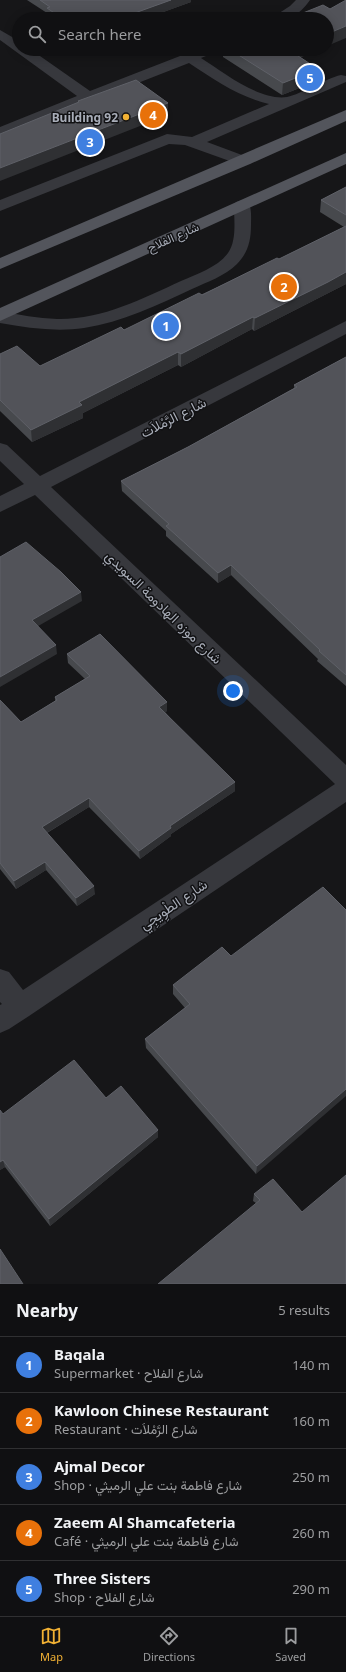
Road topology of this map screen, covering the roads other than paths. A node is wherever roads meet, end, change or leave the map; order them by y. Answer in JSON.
{"nodes":[{"id":1,"x":303,"y":0,"type":"edge"},
{"id":2,"x":289,"y":12,"type":"edge"},
{"id":3,"x":0,"y":34,"type":"edge"},
{"id":4,"x":12,"y":42,"type":"edge"},
{"id":5,"x":31,"y":56,"type":"edge"},
{"id":6,"x":195,"y":56,"type":"edge"},
{"id":7,"x":191,"y":58,"type":"junction"},
{"id":8,"x":346,"y":94,"type":"edge"},
{"id":9,"x":252,"y":96,"type":"junction"},
{"id":10,"x":90,"y":98,"type":"junction"},
{"id":11,"x":290,"y":101,"type":"junction"},
{"id":12,"x":346,"y":115,"type":"edge"},
{"id":13,"x":253,"y":117,"type":"junction"},
{"id":14,"x":0,"y":132,"type":"edge"},
{"id":15,"x":193,"y":142,"type":"junction"},
{"id":16,"x":345,"y":159,"type":"edge"},
{"id":17,"x":244,"y":161,"type":"junction"},
{"id":18,"x":242,"y":205,"type":"junction"},
{"id":19,"x":0,"y":206,"type":"edge"},
{"id":20,"x":0,"y":264,"type":"edge"},
{"id":21,"x":0,"y":316,"type":"edge"},
{"id":22,"x":346,"y":327,"type":"edge"},
{"id":23,"x":0,"y":450,"type":"edge"},
{"id":24,"x":38,"y":486,"type":"junction"},
{"id":25,"x":0,"y":505,"type":"edge"},
{"id":26,"x":346,"y":780,"type":"edge"},
{"id":27,"x":346,"y":789,"type":"edge"},
{"id":28,"x":0,"y":981,"type":"edge"},
{"id":29,"x":10,"y":1014,"type":"edge"}],
"edges":[{"from":1,"to":2,"type":"street"},
{"from":3,"to":4,"type":"street"},
{"from":5,"to":10,"type":"street"},
{"from":6,"to":7,"type":"street"},
{"from":7,"to":9,"type":"street"},
{"from":7,"to":10,"type":"street"},
{"from":8,"to":11,"type":"street"},
{"from":9,"to":11,"type":"street"},
{"from":9,"to":13,"type":"street"},
{"from":10,"to":14,"type":"street"},
{"from":11,"to":13,"type":"street"},
{"from":12,"to":17,"type":"main road"},
{"from":13,"to":15,"type":"street"},
{"from":15,"to":17,"type":"street"},
{"from":15,"to":19,"type":"street"},
{"from":16,"to":18,"type":"main road","name":"شارع الفلاح"},
{"from":17,"to":20,"type":"main road"},
{"from":18,"to":21,"type":"main road","name":"شارع الفلاح"},
{"from":18,"to":21,"type":"street"},
{"from":22,"to":24,"type":"street","name":"شارع الرَّمْلاَت"},
{"from":23,"to":24,"type":"street","name":"شارع موزه الهادومة السويدي"},
{"from":24,"to":25,"type":"street","name":"شارع الرَّمْلاَت"},
{"from":24,"to":26,"type":"street","name":"شارع موزه الهادومة السويدي"},
{"from":27,"to":29,"type":"street","name":"شارع الطْوِيجِي"},
{"from":28,"to":29,"type":"street"}]}
